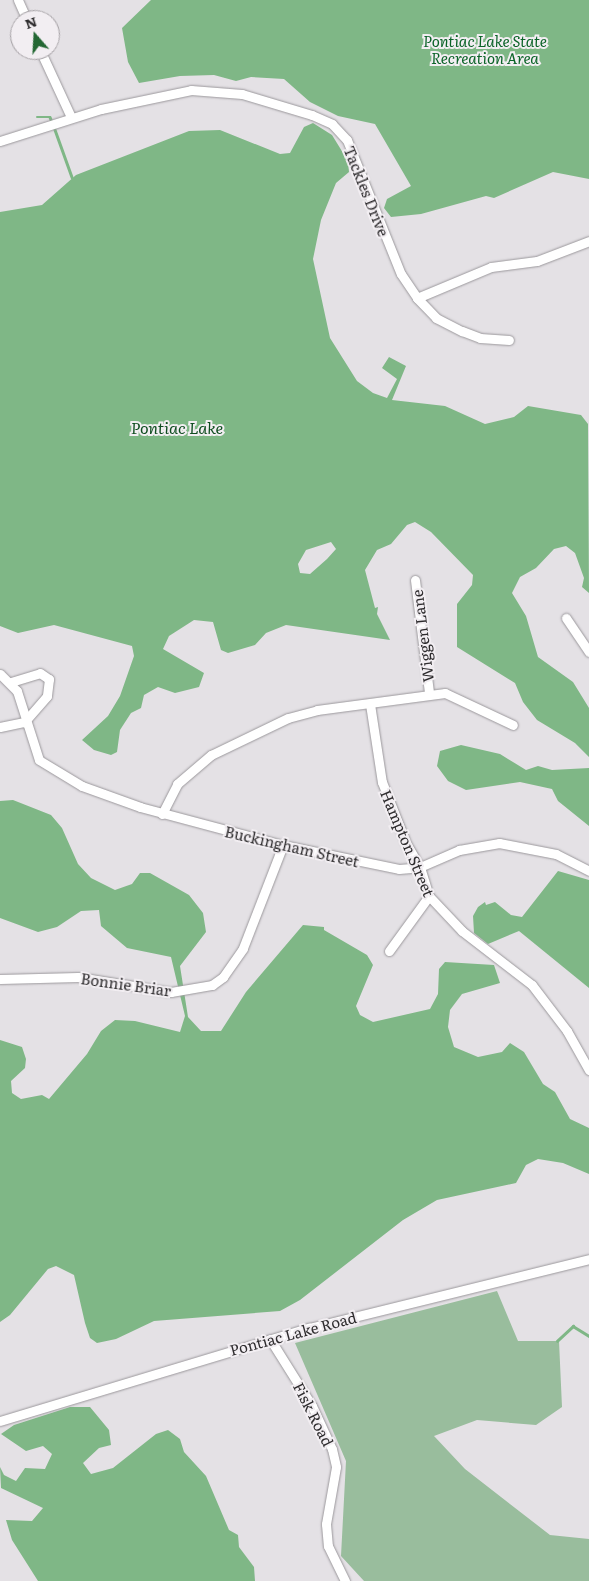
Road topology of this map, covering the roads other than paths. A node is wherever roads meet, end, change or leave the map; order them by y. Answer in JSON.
{"nodes":[{"id":1,"x":45,"y":60,"type":"edge"},
{"id":2,"x":71,"y":117,"type":"junction"},
{"id":3,"x":0,"y":141,"type":"edge"},
{"id":4,"x":589,"y":241,"type":"edge"},
{"id":5,"x":417,"y":298,"type":"junction"},
{"id":6,"x":509,"y":340,"type":"dead end"},
{"id":7,"x":415,"y":580,"type":"dead end"},
{"id":8,"x":566,"y":618,"type":"dead end"},
{"id":9,"x":589,"y":652,"type":"edge"},
{"id":10,"x":0,"y":674,"type":"edge"},
{"id":11,"x":11,"y":682,"type":"junction"},
{"id":12,"x":428,"y":693,"type":"junction"},
{"id":13,"x":370,"y":704,"type":"junction"},
{"id":14,"x":24,"y":722,"type":"junction"},
{"id":15,"x":513,"y":725,"type":"dead end"},
{"id":16,"x":0,"y":727,"type":"edge"},
{"id":17,"x":162,"y":814,"type":"junction"},
{"id":18,"x":283,"y":845,"type":"junction"},
{"id":19,"x":420,"y":867,"type":"junction"},
{"id":20,"x":589,"y":871,"type":"edge"},
{"id":21,"x":429,"y":896,"type":"junction"},
{"id":22,"x":389,"y":951,"type":"dead end"},
{"id":23,"x":0,"y":979,"type":"edge"},
{"id":24,"x":589,"y":1070,"type":"edge"},
{"id":25,"x":589,"y":1260,"type":"edge"},
{"id":26,"x":270,"y":1339,"type":"junction"},
{"id":27,"x":0,"y":1421,"type":"edge"},
{"id":28,"x":345,"y":1581,"type":"edge"}],
"edges":[{"from":1,"to":2,"type":"street"},
{"from":2,"to":3,"type":"street","name":"Tackles Drive"},
{"from":2,"to":5,"type":"street","name":"Tackles Drive"},
{"from":4,"to":5,"type":"street"},
{"from":5,"to":6,"type":"street","name":"Tackles Drive"},
{"from":7,"to":12,"type":"street","name":"Wiggen Lane"},
{"from":8,"to":9,"type":"street"},
{"from":10,"to":11,"type":"street"},
{"from":11,"to":14,"type":"street","name":"Buckingham Street"},
{"from":11,"to":14,"type":"street"},
{"from":12,"to":13,"type":"street","name":"Wiggen Lane"},
{"from":12,"to":15,"type":"street"},
{"from":13,"to":17,"type":"street","name":"Wiggen Lane"},
{"from":13,"to":19,"type":"street","name":"Hampton Street"},
{"from":14,"to":16,"type":"street"},
{"from":14,"to":17,"type":"street","name":"Buckingham Street"},
{"from":17,"to":18,"type":"street","name":"Buckingham Street"},
{"from":18,"to":19,"type":"street","name":"Buckingham Street"},
{"from":18,"to":23,"type":"street","name":"Bonnie Briar"},
{"from":19,"to":20,"type":"street","name":"Buckingham Street"},
{"from":19,"to":21,"type":"street","name":"Hampton Street"},
{"from":21,"to":22,"type":"street"},
{"from":21,"to":24,"type":"street","name":"Hampton Street"},
{"from":25,"to":26,"type":"street","name":"Pontiac Lake Road"},
{"from":26,"to":27,"type":"street","name":"Pontiac Lake Road"},
{"from":26,"to":28,"type":"street","name":"Fisk Road"}]}
